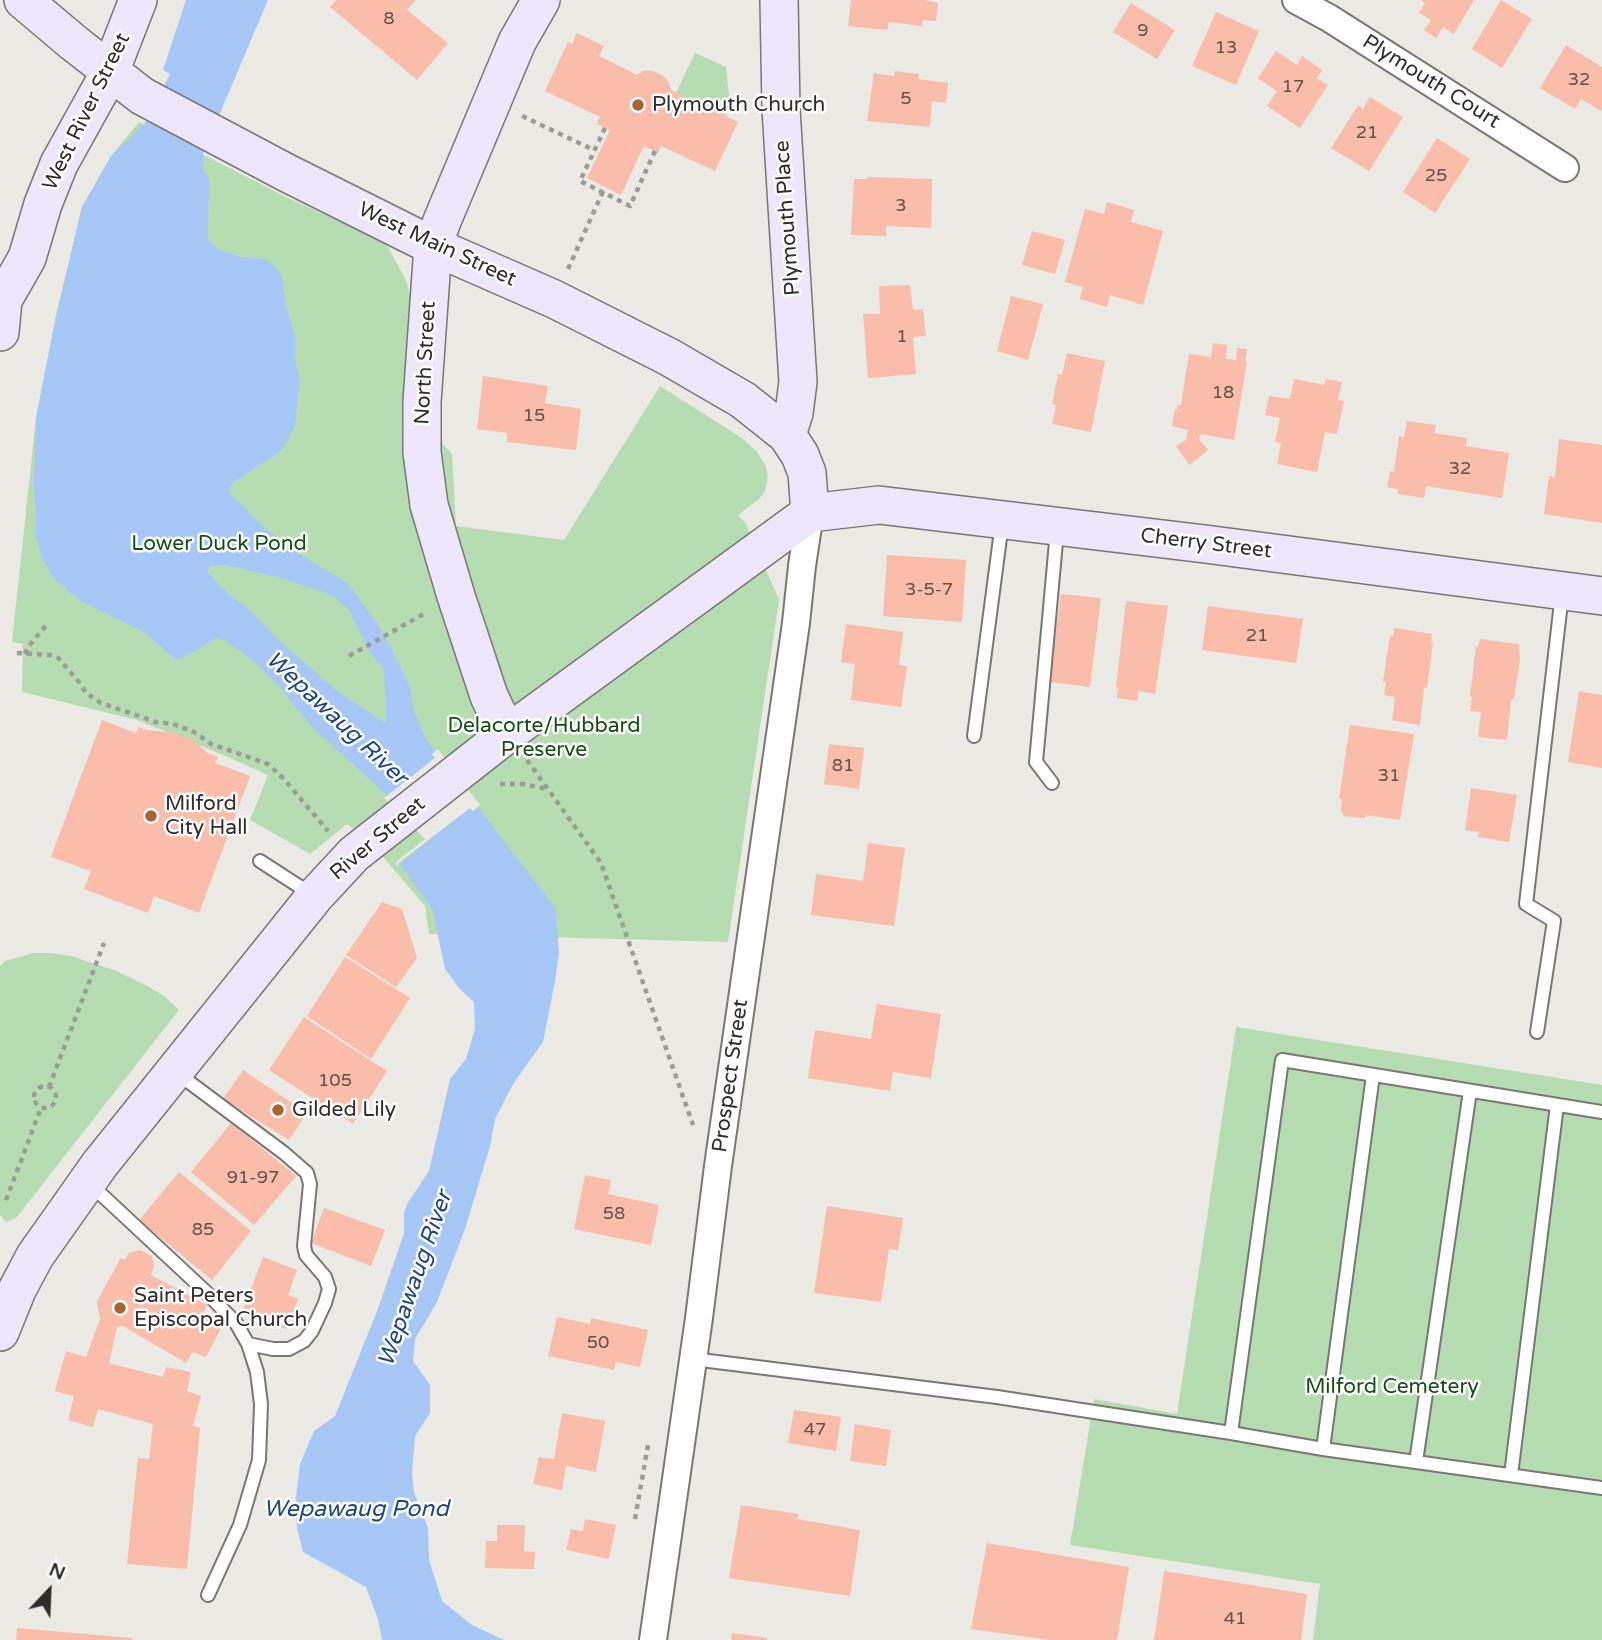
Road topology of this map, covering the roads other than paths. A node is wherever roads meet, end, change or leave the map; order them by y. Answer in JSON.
{"nodes":[{"id":1,"x":23,"y":0,"type":"edge"},
{"id":2,"x":138,"y":0,"type":"edge"},
{"id":3,"x":541,"y":0,"type":"edge"},
{"id":4,"x":779,"y":0,"type":"edge"},
{"id":5,"x":1296,"y":0,"type":"edge"},
{"id":6,"x":110,"y":72,"type":"junction"},
{"id":7,"x":1565,"y":167,"type":"dead end"},
{"id":8,"x":433,"y":246,"type":"junction"},
{"id":9,"x":1,"y":307,"type":"edge"},
{"id":10,"x":787,"y":435,"type":"junction"},
{"id":11,"x":810,"y":513,"type":"junction"},
{"id":12,"x":1003,"y":519,"type":"junction"},
{"id":13,"x":1057,"y":527,"type":"junction"},
{"id":14,"x":1562,"y":590,"type":"junction"},
{"id":15,"x":1602,"y":596,"type":"edge"},
{"id":16,"x":974,"y":736,"type":"dead end"},
{"id":17,"x":517,"y":747,"type":"junction"},
{"id":18,"x":1052,"y":783,"type":"dead end"},
{"id":19,"x":260,"y":861,"type":"dead end"},
{"id":20,"x":315,"y":896,"type":"junction"},
{"id":21,"x":1538,"y":1032,"type":"dead end"},
{"id":22,"x":174,"y":1071,"type":"junction"},
{"id":23,"x":1373,"y":1075,"type":"junction"},
{"id":24,"x":1470,"y":1091,"type":"junction"},
{"id":25,"x":1557,"y":1105,"type":"junction"},
{"id":26,"x":1602,"y":1112,"type":"edge"},
{"id":27,"x":88,"y":1181,"type":"junction"},
{"id":28,"x":2,"y":1314,"type":"edge"},
{"id":29,"x":248,"y":1344,"type":"junction"},
{"id":30,"x":694,"y":1359,"type":"junction"},
{"id":31,"x":1231,"y":1433,"type":"junction"},
{"id":32,"x":1323,"y":1449,"type":"junction"},
{"id":33,"x":1416,"y":1462,"type":"junction"},
{"id":34,"x":1511,"y":1475,"type":"junction"},
{"id":35,"x":1602,"y":1488,"type":"edge"},
{"id":36,"x":208,"y":1595,"type":"dead end"},
{"id":37,"x":653,"y":1640,"type":"edge"}],
"edges":[{"from":1,"to":6,"type":"main road","name":"West Main Street"},
{"from":2,"to":6,"type":"main road","name":"West River Street"},
{"from":3,"to":8,"type":"main road","name":"North Street"},
{"from":4,"to":10,"type":"main road","name":"Plymouth Place"},
{"from":5,"to":7,"type":"street","name":"Plymouth Court"},
{"from":6,"to":8,"type":"main road","name":"West Main Street"},
{"from":6,"to":9,"type":"main road","name":"West River Street"},
{"from":8,"to":10,"type":"main road","name":"West Main Street"},
{"from":8,"to":17,"type":"main road","name":"North Street"},
{"from":10,"to":11,"type":"main road","name":"West Main Street"},
{"from":11,"to":12,"type":"main road","name":"Cherry Street"},
{"from":11,"to":17,"type":"main road","name":"River Street"},
{"from":11,"to":30,"type":"street","name":"Prospect Street"},
{"from":12,"to":13,"type":"main road","name":"Cherry Street"},
{"from":12,"to":16,"type":"lane"},
{"from":13,"to":14,"type":"main road","name":"Cherry Street"},
{"from":13,"to":18,"type":"lane"},
{"from":14,"to":15,"type":"main road","name":"Cherry Street"},
{"from":14,"to":21,"type":"lane"},
{"from":17,"to":20,"type":"main road","name":"River Street"},
{"from":19,"to":20,"type":"lane"},
{"from":20,"to":22,"type":"main road","name":"River Street"},
{"from":22,"to":27,"type":"main road","name":"River Street"},
{"from":22,"to":29,"type":"lane"},
{"from":23,"to":24,"type":"lane"},
{"from":23,"to":31,"type":"lane"},
{"from":23,"to":32,"type":"lane"},
{"from":24,"to":25,"type":"lane"},
{"from":24,"to":33,"type":"lane"},
{"from":25,"to":26,"type":"lane"},
{"from":25,"to":34,"type":"lane"},
{"from":27,"to":28,"type":"main road","name":"River Street"},
{"from":27,"to":29,"type":"lane"},
{"from":29,"to":36,"type":"lane"},
{"from":30,"to":31,"type":"lane"},
{"from":30,"to":37,"type":"street","name":"Prospect Street"},
{"from":31,"to":32,"type":"lane"},
{"from":32,"to":33,"type":"lane"},
{"from":33,"to":34,"type":"lane"},
{"from":34,"to":35,"type":"lane"}]}
